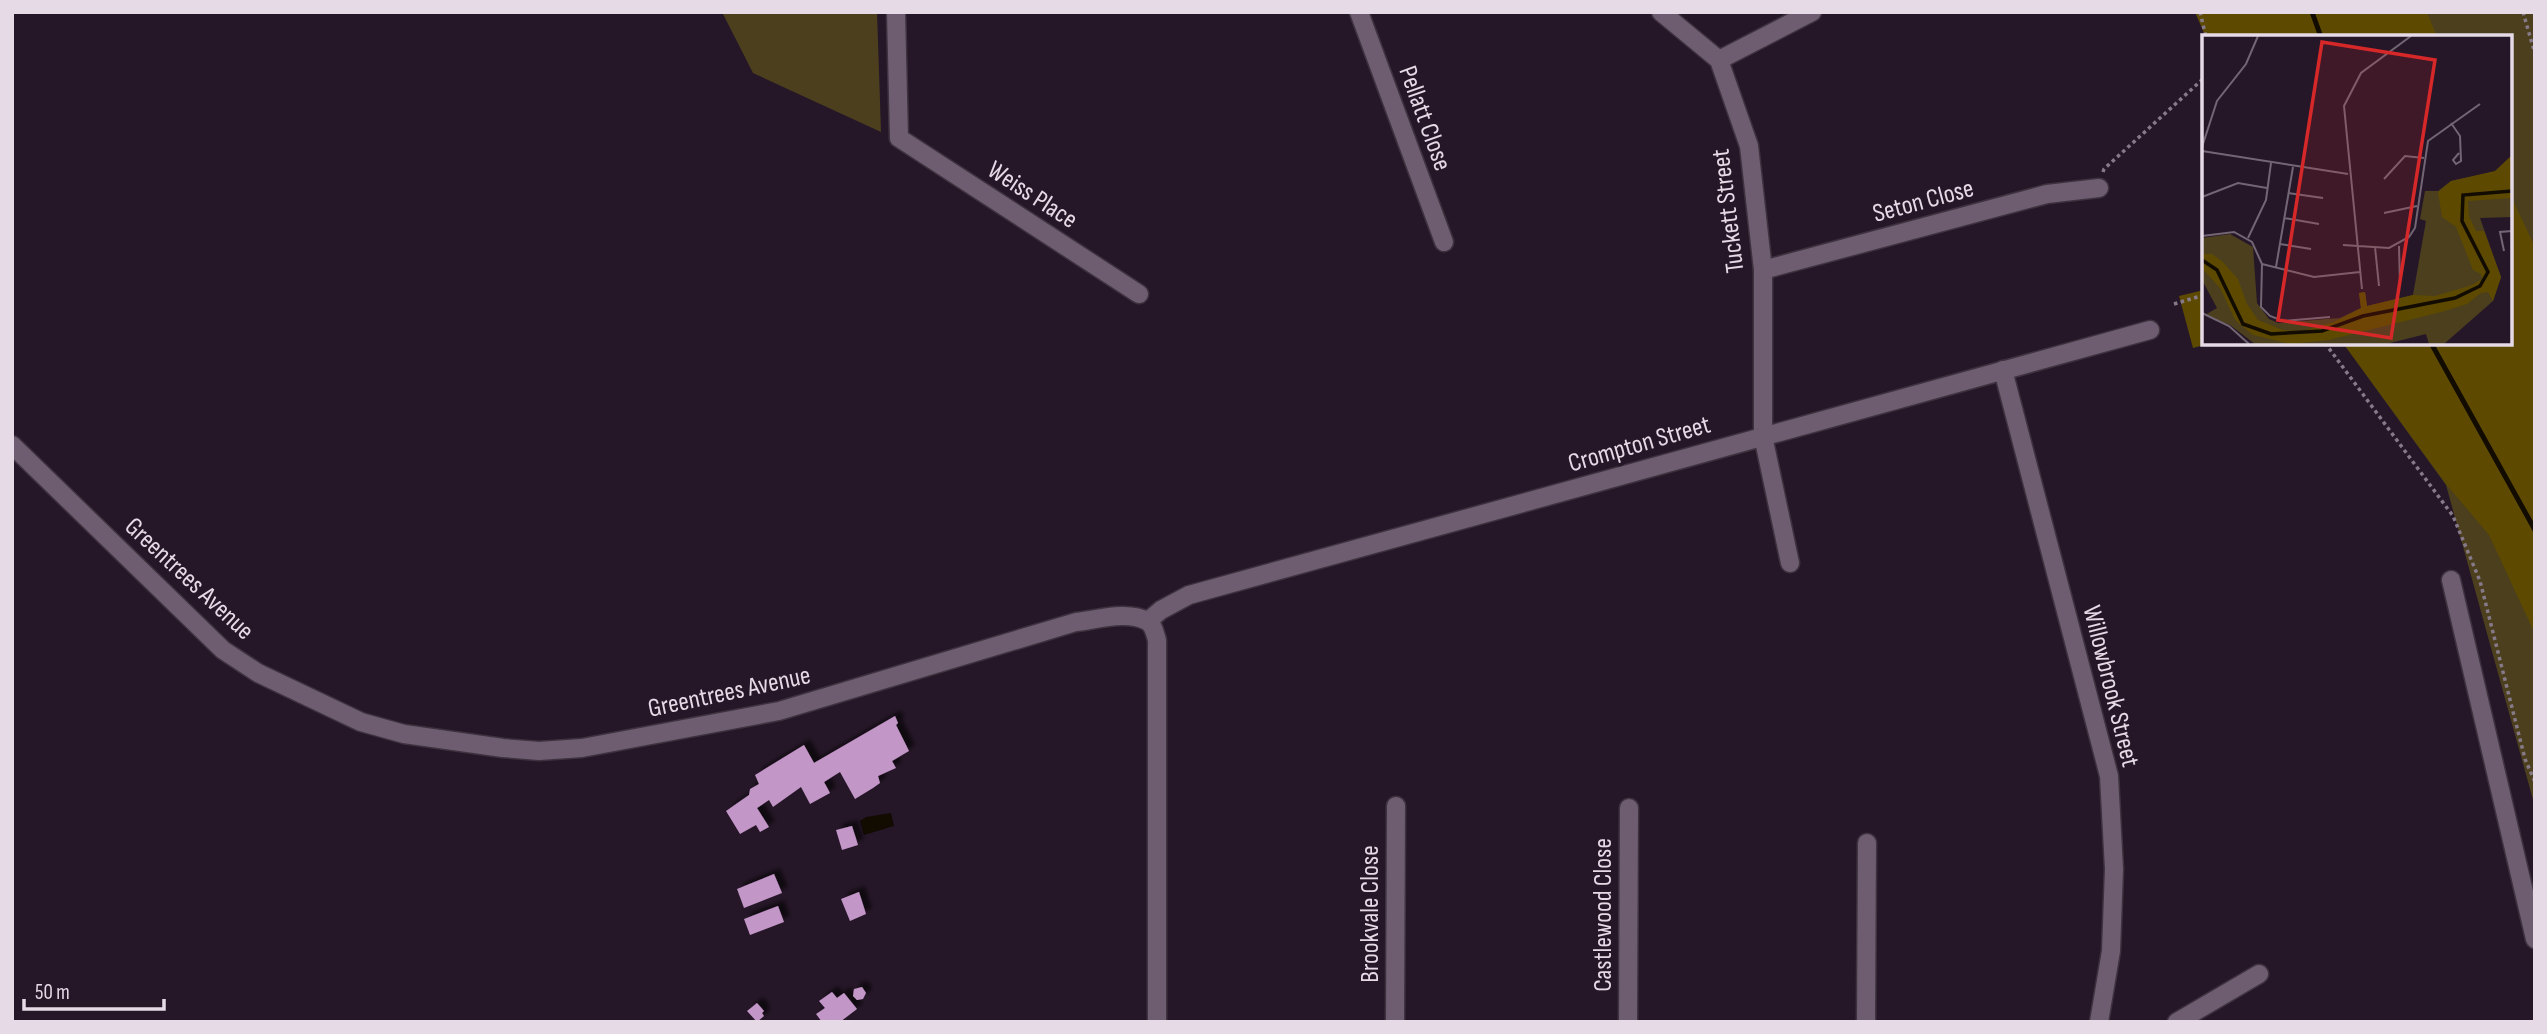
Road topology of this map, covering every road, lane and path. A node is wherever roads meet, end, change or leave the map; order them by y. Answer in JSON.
{"nodes":[{"id":1,"x":896,"y":12,"type":"edge"},
{"id":2,"x":1359,"y":12,"type":"edge"},
{"id":3,"x":1661,"y":12,"type":"edge"},
{"id":4,"x":1812,"y":12,"type":"edge"},
{"id":5,"x":2200,"y":12,"type":"edge"},
{"id":6,"x":2523,"y":12,"type":"edge"},
{"id":7,"x":2206,"y":35,"type":"edge"},
{"id":8,"x":2535,"y":54,"type":"edge"},
{"id":9,"x":1719,"y":60,"type":"junction"},
{"id":10,"x":2202,"y":80,"type":"edge"},
{"id":11,"x":2099,"y":188,"type":"joint"},
{"id":12,"x":1444,"y":242,"type":"dead end"},
{"id":13,"x":1763,"y":270,"type":"junction"},
{"id":14,"x":1139,"y":294,"type":"dead end"},
{"id":15,"x":2202,"y":296,"type":"edge"},
{"id":16,"x":2174,"y":304,"type":"dead end"},
{"id":17,"x":2150,"y":330,"type":"dead end"},
{"id":18,"x":2326,"y":345,"type":"edge"},
{"id":19,"x":2003,"y":370,"type":"junction"},
{"id":20,"x":1763,"y":436,"type":"junction"},
{"id":21,"x":12,"y":445,"type":"edge"},
{"id":22,"x":1790,"y":563,"type":"dead end"},
{"id":23,"x":2451,"y":580,"type":"dead end"},
{"id":24,"x":1148,"y":621,"type":"junction"},
{"id":25,"x":2535,"y":782,"type":"edge"},
{"id":26,"x":1395,"y":806,"type":"dead end"},
{"id":27,"x":1629,"y":808,"type":"dead end"},
{"id":28,"x":1867,"y":843,"type":"dead end"},
{"id":29,"x":2535,"y":939,"type":"edge"},
{"id":30,"x":2259,"y":974,"type":"dead end"},
{"id":31,"x":1157,"y":1022,"type":"edge"},
{"id":32,"x":1395,"y":1022,"type":"edge"},
{"id":33,"x":1628,"y":1022,"type":"edge"},
{"id":34,"x":1866,"y":1022,"type":"edge"},
{"id":35,"x":2099,"y":1022,"type":"edge"},
{"id":36,"x":2177,"y":1022,"type":"edge"}],
"edges":[{"from":1,"to":14,"type":"street","name":"Weiss Place"},
{"from":2,"to":12,"type":"street","name":"Pellatt Close"},
{"from":3,"to":9,"type":"street"},
{"from":4,"to":9,"type":"street"},
{"from":5,"to":7,"type":"path"},
{"from":6,"to":8,"type":"path"},
{"from":9,"to":13,"type":"street","name":"Tuckett Street"},
{"from":10,"to":11,"type":"path"},
{"from":11,"to":13,"type":"street","name":"Seton Close"},
{"from":13,"to":20,"type":"street","name":"Tuckett Street"},
{"from":15,"to":16,"type":"path"},
{"from":17,"to":19,"type":"street","name":"Crompton Street"},
{"from":18,"to":25,"type":"path"},
{"from":19,"to":20,"type":"street","name":"Crompton Street"},
{"from":19,"to":35,"type":"street","name":"Willowbrook Street"},
{"from":20,"to":22,"type":"street","name":"Tuckett Street"},
{"from":20,"to":24,"type":"street","name":"Crompton Street"},
{"from":21,"to":24,"type":"street","name":"Greentrees Avenue"},
{"from":23,"to":29,"type":"street"},
{"from":24,"to":31,"type":"street"},
{"from":26,"to":32,"type":"street","name":"Brookvale Close"},
{"from":27,"to":33,"type":"street","name":"Castlewood Close"},
{"from":28,"to":34,"type":"street"},
{"from":30,"to":36,"type":"street"}]}
